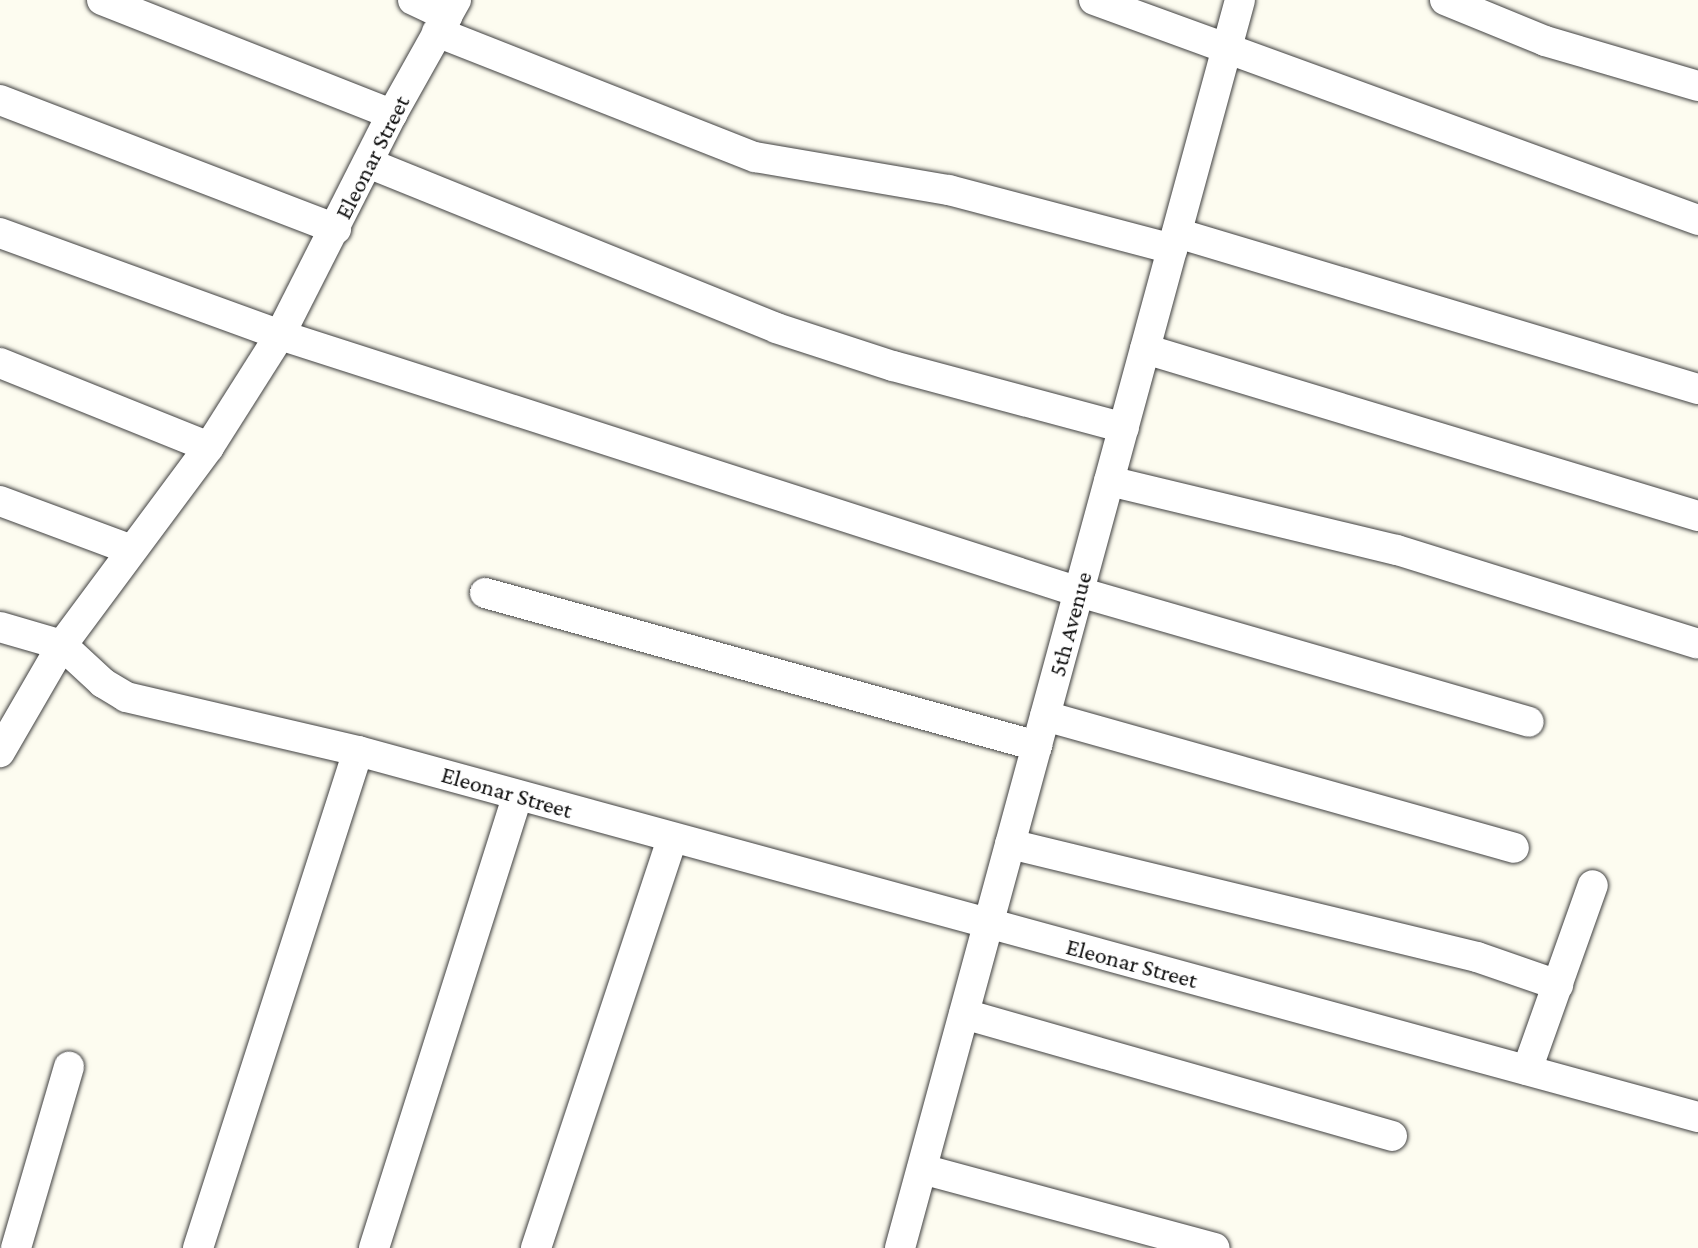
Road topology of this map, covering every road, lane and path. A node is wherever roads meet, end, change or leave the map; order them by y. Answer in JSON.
{"nodes":[{"id":1,"x":102,"y":0,"type":"edge"},
{"id":2,"x":413,"y":0,"type":"edge"},
{"id":3,"x":1094,"y":0,"type":"edge"},
{"id":4,"x":1240,"y":0,"type":"edge"},
{"id":5,"x":1445,"y":0,"type":"edge"},
{"id":6,"x":156,"y":8,"type":"edge"},
{"id":7,"x":447,"y":16,"type":"edge"},
{"id":8,"x":1227,"y":48,"type":"junction"},
{"id":9,"x":1698,"y":86,"type":"edge"},
{"id":10,"x":0,"y":100,"type":"edge"},
{"id":11,"x":392,"y":114,"type":"junction"},
{"id":12,"x":368,"y":163,"type":"junction"},
{"id":13,"x":1698,"y":220,"type":"edge"},
{"id":14,"x":336,"y":229,"type":"junction"},
{"id":15,"x":0,"y":233,"type":"edge"},
{"id":16,"x":1174,"y":241,"type":"junction"},
{"id":17,"x":280,"y":335,"type":"junction"},
{"id":18,"x":1145,"y":349,"type":"junction"},
{"id":19,"x":0,"y":363,"type":"edge"},
{"id":20,"x":1698,"y":389,"type":"edge"},
{"id":21,"x":1124,"y":428,"type":"junction"},
{"id":22,"x":209,"y":447,"type":"junction"},
{"id":23,"x":1109,"y":481,"type":"junction"},
{"id":24,"x":0,"y":501,"type":"edge"},
{"id":25,"x":1698,"y":516,"type":"edge"},
{"id":26,"x":129,"y":549,"type":"junction"},
{"id":27,"x":1079,"y":592,"type":"junction"},
{"id":28,"x":485,"y":593,"type":"dead end"},
{"id":29,"x":0,"y":627,"type":"edge"},
{"id":30,"x":1698,"y":644,"type":"edge"},
{"id":31,"x":62,"y":645,"type":"junction"},
{"id":32,"x":1045,"y":716,"type":"junction"},
{"id":33,"x":1529,"y":722,"type":"dead end"},
{"id":34,"x":1037,"y":746,"type":"junction"},
{"id":35,"x":0,"y":751,"type":"edge"},
{"id":36,"x":358,"y":751,"type":"junction"},
{"id":37,"x":518,"y":795,"type":"junction"},
{"id":38,"x":672,"y":839,"type":"junction"},
{"id":39,"x":1010,"y":844,"type":"junction"},
{"id":40,"x":1514,"y":848,"type":"dead end"},
{"id":41,"x":1593,"y":885,"type":"dead end"},
{"id":42,"x":988,"y":924,"type":"junction"},
{"id":43,"x":1558,"y":985,"type":"junction"},
{"id":44,"x":964,"y":1014,"type":"junction"},
{"id":45,"x":69,"y":1067,"type":"dead end"},
{"id":46,"x":1527,"y":1070,"type":"junction"},
{"id":47,"x":1698,"y":1117,"type":"edge"},
{"id":48,"x":1392,"y":1136,"type":"dead end"},
{"id":49,"x":922,"y":1169,"type":"junction"},
{"id":50,"x":16,"y":1248,"type":"edge"},
{"id":51,"x":198,"y":1248,"type":"edge"},
{"id":52,"x":374,"y":1248,"type":"edge"},
{"id":53,"x":536,"y":1248,"type":"edge"},
{"id":54,"x":900,"y":1248,"type":"edge"},
{"id":55,"x":1215,"y":1248,"type":"edge"}],
"edges":[{"from":1,"to":6,"type":"street"},
{"from":2,"to":7,"type":"street"},
{"from":3,"to":8,"type":"street"},
{"from":4,"to":8,"type":"street","name":"5th Avenue"},
{"from":5,"to":9,"type":"street"},
{"from":6,"to":11,"type":"street"},
{"from":7,"to":11,"type":"street","name":"Eleonar Street"},
{"from":7,"to":16,"type":"street"},
{"from":8,"to":13,"type":"street"},
{"from":8,"to":16,"type":"street","name":"5th Avenue"},
{"from":10,"to":14,"type":"street"},
{"from":11,"to":12,"type":"street","name":"Eleonar Street"},
{"from":12,"to":14,"type":"street","name":"Eleonar Street"},
{"from":12,"to":21,"type":"street"},
{"from":14,"to":17,"type":"street","name":"Eleonar Street"},
{"from":15,"to":17,"type":"street"},
{"from":16,"to":18,"type":"street","name":"5th Avenue"},
{"from":16,"to":20,"type":"street"},
{"from":17,"to":22,"type":"street","name":"Eleonar Street"},
{"from":17,"to":27,"type":"street"},
{"from":18,"to":21,"type":"street","name":"5th Avenue"},
{"from":18,"to":25,"type":"street"},
{"from":19,"to":22,"type":"street"},
{"from":21,"to":23,"type":"street","name":"5th Avenue"},
{"from":22,"to":26,"type":"street","name":"Eleonar Street"},
{"from":23,"to":27,"type":"street","name":"5th Avenue"},
{"from":23,"to":30,"type":"street"},
{"from":24,"to":26,"type":"street"},
{"from":26,"to":31,"type":"street","name":"Eleonar Street"},
{"from":27,"to":32,"type":"street","name":"5th Avenue"},
{"from":27,"to":33,"type":"street"},
{"from":28,"to":34,"type":"street"},
{"from":29,"to":31,"type":"street"},
{"from":31,"to":35,"type":"street"},
{"from":31,"to":36,"type":"street","name":"Eleonar Street"},
{"from":32,"to":34,"type":"street","name":"5th Avenue"},
{"from":32,"to":40,"type":"street"},
{"from":34,"to":39,"type":"street","name":"5th Avenue"},
{"from":36,"to":37,"type":"street","name":"Eleonar Street"},
{"from":36,"to":51,"type":"street"},
{"from":37,"to":38,"type":"street","name":"Eleonar Street"},
{"from":37,"to":52,"type":"street"},
{"from":38,"to":42,"type":"street","name":"Eleonar Street"},
{"from":38,"to":53,"type":"street"},
{"from":39,"to":42,"type":"street","name":"5th Avenue"},
{"from":39,"to":43,"type":"street"},
{"from":41,"to":43,"type":"street"},
{"from":42,"to":44,"type":"street","name":"5th Avenue"},
{"from":42,"to":46,"type":"street","name":"Eleonar Street"},
{"from":43,"to":46,"type":"street"},
{"from":44,"to":48,"type":"street"},
{"from":44,"to":49,"type":"street","name":"5th Avenue"},
{"from":45,"to":50,"type":"street"},
{"from":46,"to":47,"type":"street","name":"Eleonar Street"},
{"from":49,"to":54,"type":"street","name":"5th Avenue"},
{"from":49,"to":55,"type":"street"}]}
